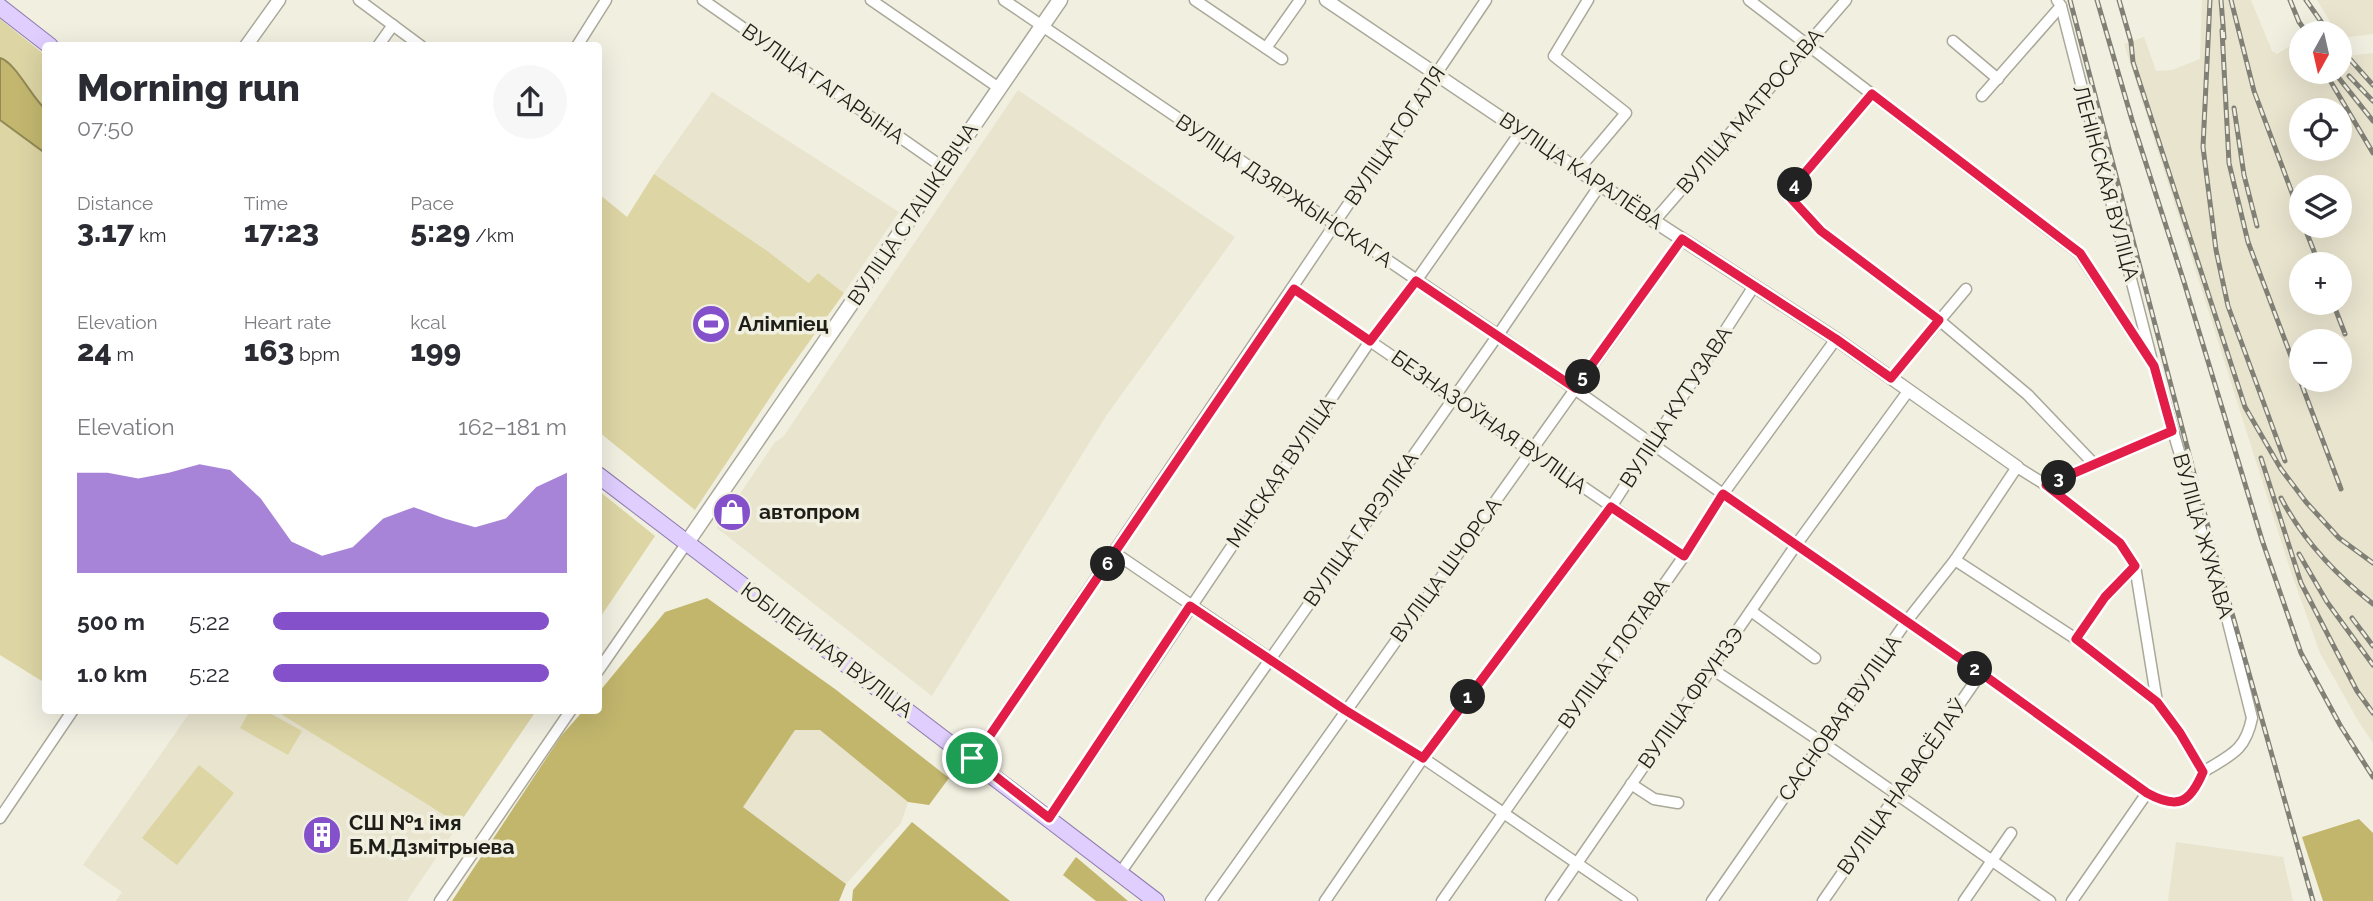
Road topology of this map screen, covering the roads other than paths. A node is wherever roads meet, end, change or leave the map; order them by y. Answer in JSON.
{"nodes":[{"id":1,"x":279,"y":0,"type":"edge"},
{"id":2,"x":359,"y":0,"type":"edge"},
{"id":3,"x":606,"y":0,"type":"edge"},
{"id":4,"x":703,"y":0,"type":"edge"},
{"id":5,"x":871,"y":0,"type":"edge"},
{"id":6,"x":1004,"y":0,"type":"edge"},
{"id":7,"x":1060,"y":0,"type":"edge"},
{"id":8,"x":1195,"y":0,"type":"edge"},
{"id":9,"x":1300,"y":0,"type":"edge"},
{"id":10,"x":1326,"y":0,"type":"edge"},
{"id":11,"x":1486,"y":0,"type":"edge"},
{"id":12,"x":1588,"y":0,"type":"edge"},
{"id":13,"x":1749,"y":0,"type":"edge"},
{"id":14,"x":1846,"y":0,"type":"edge"},
{"id":15,"x":2059,"y":3,"type":"edge"},
{"id":16,"x":0,"y":7,"type":"edge"},
{"id":17,"x":393,"y":25,"type":"junction"},
{"id":18,"x":1042,"y":26,"type":"junction"},
{"id":19,"x":1954,"y":41,"type":"dead end"},
{"id":20,"x":45,"y":42,"type":"edge"},
{"id":21,"x":249,"y":42,"type":"edge"},
{"id":22,"x":381,"y":42,"type":"edge"},
{"id":23,"x":416,"y":42,"type":"edge"},
{"id":24,"x":580,"y":42,"type":"edge"},
{"id":25,"x":1808,"y":45,"type":"junction"},
{"id":26,"x":1266,"y":48,"type":"junction"},
{"id":27,"x":1282,"y":59,"type":"dead end"},
{"id":28,"x":1437,"y":73,"type":"junction"},
{"id":29,"x":1997,"y":79,"type":"junction"},
{"id":30,"x":999,"y":88,"type":"junction"},
{"id":31,"x":1872,"y":94,"type":"junction"},
{"id":32,"x":1982,"y":96,"type":"dead end"},
{"id":33,"x":1521,"y":131,"type":"junction"},
{"id":34,"x":944,"y":168,"type":"junction"},
{"id":35,"x":1578,"y":170,"type":"junction"},
{"id":36,"x":1600,"y":185,"type":"junction"},
{"id":37,"x":1654,"y":221,"type":"junction"},
{"id":38,"x":1335,"y":225,"type":"junction"},
{"id":39,"x":1682,"y":239,"type":"junction"},
{"id":40,"x":1416,"y":281,"type":"junction"},
{"id":41,"x":1754,"y":286,"type":"junction"},
{"id":42,"x":1294,"y":289,"type":"junction"},
{"id":43,"x":1966,"y":289,"type":"dead end"},
{"id":44,"x":1939,"y":320,"type":"junction"},
{"id":45,"x":1498,"y":335,"type":"junction"},
{"id":46,"x":1836,"y":339,"type":"junction"},
{"id":47,"x":1370,"y":341,"type":"junction"},
{"id":48,"x":2154,"y":366,"type":"junction"},
{"id":49,"x":1891,"y":378,"type":"junction"},
{"id":50,"x":1575,"y":388,"type":"junction"},
{"id":51,"x":1909,"y":390,"type":"junction"},
{"id":52,"x":1454,"y":398,"type":"junction"},
{"id":53,"x":2172,"y":431,"type":"junction"},
{"id":54,"x":1653,"y":444,"type":"junction"},
{"id":55,"x":1532,"y":451,"type":"junction"},
{"id":56,"x":2094,"y":464,"type":"junction"},
{"id":57,"x":2017,"y":467,"type":"junction"},
{"id":58,"x":602,"y":478,"type":"edge"},
{"id":59,"x":2046,"y":485,"type":"junction"},
{"id":60,"x":1723,"y":494,"type":"junction"},
{"id":61,"x":1611,"y":507,"type":"junction"},
{"id":62,"x":686,"y":544,"type":"junction"},
{"id":63,"x":1796,"y":545,"type":"junction"},
{"id":64,"x":1115,"y":553,"type":"junction"},
{"id":65,"x":1684,"y":556,"type":"junction"},
{"id":66,"x":1955,"y":560,"type":"junction"},
{"id":67,"x":2135,"y":566,"type":"junction"},
{"id":68,"x":1190,"y":606,"type":"junction"},
{"id":69,"x":1751,"y":611,"type":"junction"},
{"id":70,"x":1906,"y":622,"type":"junction"},
{"id":71,"x":2076,"y":639,"type":"junction"},
{"id":72,"x":1815,"y":658,"type":"dead end"},
{"id":73,"x":1269,"y":659,"type":"junction"},
{"id":74,"x":602,"y":665,"type":"edge"},
{"id":75,"x":1712,"y":669,"type":"junction"},
{"id":76,"x":1981,"y":673,"type":"junction"},
{"id":77,"x":2157,"y":702,"type":"junction"},
{"id":78,"x":1345,"y":710,"type":"junction"},
{"id":79,"x":70,"y":714,"type":"edge"},
{"id":80,"x":568,"y":714,"type":"edge"},
{"id":81,"x":1823,"y":743,"type":"junction"},
{"id":82,"x":972,"y":758,"type":"junction"},
{"id":83,"x":1423,"y":758,"type":"junction"},
{"id":84,"x":2203,"y":772,"type":"junction"},
{"id":85,"x":1631,"y":784,"type":"junction"},
{"id":86,"x":2147,"y":793,"type":"junction"},
{"id":87,"x":1897,"y":795,"type":"junction"},
{"id":88,"x":1678,"y":803,"type":"dead end"},
{"id":89,"x":1502,"y":813,"type":"junction"},
{"id":90,"x":0,"y":818,"type":"edge"},
{"id":91,"x":1049,"y":818,"type":"junction"},
{"id":92,"x":2011,"y":833,"type":"dead end"},
{"id":93,"x":1577,"y":861,"type":"junction"},
{"id":94,"x":1990,"y":862,"type":"junction"},
{"id":95,"x":1120,"y":873,"type":"junction"},
{"id":96,"x":440,"y":901,"type":"edge"},
{"id":97,"x":1156,"y":901,"type":"edge"},
{"id":98,"x":1211,"y":901,"type":"edge"},
{"id":99,"x":1325,"y":901,"type":"edge"},
{"id":100,"x":1442,"y":901,"type":"edge"},
{"id":101,"x":1550,"y":901,"type":"edge"},
{"id":102,"x":1632,"y":901,"type":"edge"},
{"id":103,"x":1712,"y":901,"type":"edge"},
{"id":104,"x":1823,"y":901,"type":"edge"},
{"id":105,"x":1964,"y":901,"type":"edge"},
{"id":106,"x":2050,"y":901,"type":"edge"},
{"id":107,"x":2072,"y":901,"type":"edge"}],
"edges":[{"from":1,"to":21,"type":"street"},
{"from":2,"to":17,"type":"street"},
{"from":3,"to":24,"type":"street"},
{"from":4,"to":34,"type":"street","name":"ВУЛІЦА ГАГАРЫНА"},
{"from":5,"to":30,"type":"street"},
{"from":6,"to":18,"type":"street","name":"ВУЛІЦА ДЗЯРЖЫНСКАГА"},
{"from":7,"to":18,"type":"main road","name":"ВУЛІЦА СТАШКЕВІЧА"},
{"from":8,"to":26,"type":"street"},
{"from":9,"to":26,"type":"street"},
{"from":10,"to":28,"type":"street","name":"ВУЛІЦА КАРАЛЁВА"},
{"from":11,"to":28,"type":"street","name":"ВУЛІЦА ГОГАЛЯ"},
{"from":12,"to":35,"type":"street"},
{"from":13,"to":25,"type":"street","name":"ВУЛІЦА ЖУКАВА"},
{"from":14,"to":25,"type":"street","name":"ВУЛІЦА МАТРОСАВА"},
{"from":15,"to":29,"type":"street"},
{"from":15,"to":48,"type":"street","name":"ЛЕНІНСКАЯ ВУЛІЦА"},
{"from":16,"to":20,"type":"main road"},
{"from":17,"to":22,"type":"street"},
{"from":17,"to":23,"type":"street"},
{"from":18,"to":30,"type":"main road","name":"ВУЛІЦА СТАШКЕВІЧА"},
{"from":18,"to":38,"type":"street","name":"ВУЛІЦА ДЗЯРЖЫНСКАГА"},
{"from":19,"to":29,"type":"street"},
{"from":25,"to":31,"type":"street","name":"ВУЛІЦА ЖУКАВА"},
{"from":25,"to":37,"type":"street","name":"ВУЛІЦА МАТРОСАВА"},
{"from":26,"to":27,"type":"street"},
{"from":28,"to":33,"type":"street","name":"ВУЛІЦА КАРАЛЁВА"},
{"from":28,"to":38,"type":"street","name":"ВУЛІЦА ГОГАЛЯ"},
{"from":29,"to":32,"type":"street"},
{"from":30,"to":34,"type":"main road","name":"ВУЛІЦА СТАШКЕВІЧА"},
{"from":31,"to":44,"type":"street"},
{"from":31,"to":48,"type":"street","name":"ВУЛІЦА ЖУКАВА"},
{"from":33,"to":35,"type":"street","name":"ВУЛІЦА КАРАЛЁВА"},
{"from":33,"to":40,"type":"street","name":"МІНСКАЯ ВУЛІЦА"},
{"from":34,"to":62,"type":"main road","name":"ВУЛІЦА СТАШКЕВІЧА"},
{"from":35,"to":36,"type":"street","name":"ВУЛІЦА КАРАЛЁВА"},
{"from":36,"to":37,"type":"street","name":"ВУЛІЦА КАРАЛЁВА"},
{"from":36,"to":45,"type":"street","name":"ВУЛІЦА ГАРЭЛІКА"},
{"from":37,"to":39,"type":"street","name":"ВУЛІЦА КАРАЛЁВА"},
{"from":38,"to":40,"type":"street","name":"ВУЛІЦА ДЗЯРЖЫНСКАГА"},
{"from":38,"to":42,"type":"street","name":"ВУЛІЦА ГОГАЛЯ"},
{"from":39,"to":41,"type":"street","name":"ВУЛІЦА КАРАЛЁВА"},
{"from":39,"to":50,"type":"street","name":"ВУЛІЦА ШЧОРСА"},
{"from":40,"to":45,"type":"street","name":"ВУЛІЦА ДЗЯРЖЫНСКАГА"},
{"from":40,"to":47,"type":"street","name":"МІНСКАЯ ВУЛІЦА"},
{"from":41,"to":46,"type":"street","name":"ВУЛІЦА КАРАЛЁВА"},
{"from":41,"to":54,"type":"street","name":"ВУЛІЦА КУТУЗАВА"},
{"from":42,"to":47,"type":"street","name":"БЕЗНАЗОЎНАЯ ВУЛІЦА"},
{"from":42,"to":64,"type":"street","name":"ВУЛІЦА ГОГАЛЯ"},
{"from":43,"to":44,"type":"street"},
{"from":44,"to":49,"type":"street"},
{"from":44,"to":56,"type":"street"},
{"from":45,"to":50,"type":"street","name":"ВУЛІЦА ДЗЯРЖЫНСКАГА"},
{"from":45,"to":52,"type":"street","name":"ВУЛІЦА ГАРЭЛІКА"},
{"from":46,"to":49,"type":"street","name":"ВУЛІЦА КАРАЛЁВА"},
{"from":46,"to":60,"type":"street","name":"ВУЛІЦА ГЛОТАВА"},
{"from":47,"to":52,"type":"street","name":"БЕЗНАЗОЎНАЯ ВУЛІЦА"},
{"from":47,"to":68,"type":"street","name":"МІНСКАЯ ВУЛІЦА"},
{"from":48,"to":53,"type":"street","name":"ВУЛІЦА ЖУКАВА"},
{"from":49,"to":51,"type":"street","name":"ВУЛІЦА КАРАЛЁВА"},
{"from":50,"to":54,"type":"street","name":"ВУЛІЦА ДЗЯРЖЫНСКАГА"},
{"from":50,"to":55,"type":"street","name":"ВУЛІЦА ШЧОРСА"},
{"from":51,"to":57,"type":"street","name":"ВУЛІЦА КАРАЛЁВА"},
{"from":51,"to":63,"type":"street","name":"ВУЛІЦА ФРУНЗЭ"},
{"from":52,"to":55,"type":"street","name":"БЕЗНАЗОЎНАЯ ВУЛІЦА"},
{"from":52,"to":73,"type":"street","name":"ВУЛІЦА ГАРЭЛІКА"},
{"from":53,"to":56,"type":"street"},
{"from":53,"to":84,"type":"street","name":"ВУЛІЦА ЖУКАВА"},
{"from":54,"to":60,"type":"street","name":"ВУЛІЦА ДЗЯРЖЫНСКАГА"},
{"from":54,"to":61,"type":"street","name":"ВУЛІЦА КУТУЗАВА"},
{"from":55,"to":61,"type":"street","name":"БЕЗНАЗОЎНАЯ ВУЛІЦА"},
{"from":55,"to":78,"type":"street","name":"ВУЛІЦА ШЧОРСА"},
{"from":56,"to":59,"type":"street"},
{"from":57,"to":59,"type":"street","name":"ВУЛІЦА КАРАЛЁВА"},
{"from":57,"to":66,"type":"street","name":"САСНОВАЯ ВУЛІЦА"},
{"from":58,"to":62,"type":"main road","name":"ЮБІЛЕЙНАЯ ВУЛІЦА"},
{"from":59,"to":67,"type":"street","name":"ВУЛІЦА КАРАЛЁВА"},
{"from":60,"to":63,"type":"street","name":"ВУЛІЦА ДЗЯРЖЫНСКАГА"},
{"from":60,"to":65,"type":"street","name":"ВУЛІЦА ГЛОТАВА"},
{"from":61,"to":65,"type":"street","name":"БЕЗНАЗОЎНАЯ ВУЛІЦА"},
{"from":61,"to":83,"type":"street","name":"ВУЛІЦА КУТУЗАВА"},
{"from":62,"to":74,"type":"street","name":"ВУЛІЦА СТАШКЕВІЧА"},
{"from":62,"to":82,"type":"main road","name":"ЮБІЛЕЙНАЯ ВУЛІЦА"},
{"from":63,"to":69,"type":"street","name":"ВУЛІЦА ФРУНЗЭ"},
{"from":63,"to":70,"type":"street","name":"ВУЛІЦА ДЗЯРЖЫНСКАГА"},
{"from":64,"to":68,"type":"street"},
{"from":64,"to":82,"type":"street","name":"ВУЛІЦА ГОГАЛЯ"},
{"from":65,"to":89,"type":"street","name":"ВУЛІЦА ГЛОТАВА"},
{"from":66,"to":70,"type":"street","name":"САСНОВАЯ ВУЛІЦА"},
{"from":66,"to":71,"type":"street"},
{"from":67,"to":71,"type":"street"},
{"from":67,"to":77,"type":"street","name":"ВУЛІЦА КАРАЛЁВА"},
{"from":68,"to":73,"type":"street"},
{"from":68,"to":91,"type":"street","name":"МІНСКАЯ ВУЛІЦА"},
{"from":69,"to":72,"type":"street","name":"ВУЛІЦА ФРУНЗЭ"},
{"from":69,"to":75,"type":"street","name":"ВУЛІЦА ФРУНЗЭ"},
{"from":70,"to":76,"type":"street","name":"ВУЛІЦА ДЗЯРЖЫНСКАГА"},
{"from":70,"to":81,"type":"street","name":"САСНОВАЯ ВУЛІЦА"},
{"from":71,"to":77,"type":"street"},
{"from":73,"to":78,"type":"street"},
{"from":73,"to":95,"type":"street","name":"ВУЛІЦА ГАРЭЛІКА"},
{"from":75,"to":81,"type":"street"},
{"from":75,"to":85,"type":"street","name":"ВУЛІЦА ФРУНЗЭ"},
{"from":76,"to":86,"type":"street","name":"ВУЛІЦА ДЗЯРЖЫНСКАГА"},
{"from":76,"to":87,"type":"street","name":"ВУЛІЦА НАВАСЁЛАЎ"},
{"from":77,"to":84,"type":"street","name":"ВУЛІЦА КАРАЛЁВА"},
{"from":78,"to":83,"type":"street"},
{"from":78,"to":98,"type":"street","name":"ВУЛІЦА ШЧОРСА"},
{"from":79,"to":90,"type":"street"},
{"from":80,"to":96,"type":"street"},
{"from":81,"to":87,"type":"street"},
{"from":81,"to":103,"type":"street","name":"САСНОВАЯ ВУЛІЦА"},
{"from":82,"to":91,"type":"main road","name":"ЮБІЛЕЙНАЯ ВУЛІЦА"},
{"from":83,"to":89,"type":"street"},
{"from":83,"to":99,"type":"street","name":"ВУЛІЦА КУТУЗАВА"},
{"from":84,"to":86,"type":"street"},
{"from":85,"to":88,"type":"street","name":"ВУЛІЦА ФРУНЗЭ"},
{"from":85,"to":93,"type":"street","name":"ВУЛІЦА ФРУНЗЭ"},
{"from":86,"to":107,"type":"street"},
{"from":87,"to":94,"type":"street"},
{"from":87,"to":104,"type":"street","name":"ВУЛІЦА НАВАСЁЛАЎ"},
{"from":89,"to":93,"type":"street"},
{"from":89,"to":100,"type":"street","name":"ВУЛІЦА ГЛОТАВА"},
{"from":91,"to":95,"type":"main road","name":"ЮБІЛЕЙНАЯ ВУЛІЦА"},
{"from":92,"to":94,"type":"street"},
{"from":93,"to":101,"type":"street","name":"ВУЛІЦА ФРУНЗЭ"},
{"from":93,"to":102,"type":"street"},
{"from":94,"to":105,"type":"street"},
{"from":94,"to":106,"type":"street"},
{"from":95,"to":97,"type":"main road","name":"ЮБІЛЕЙНАЯ ВУЛІЦА"}]}
